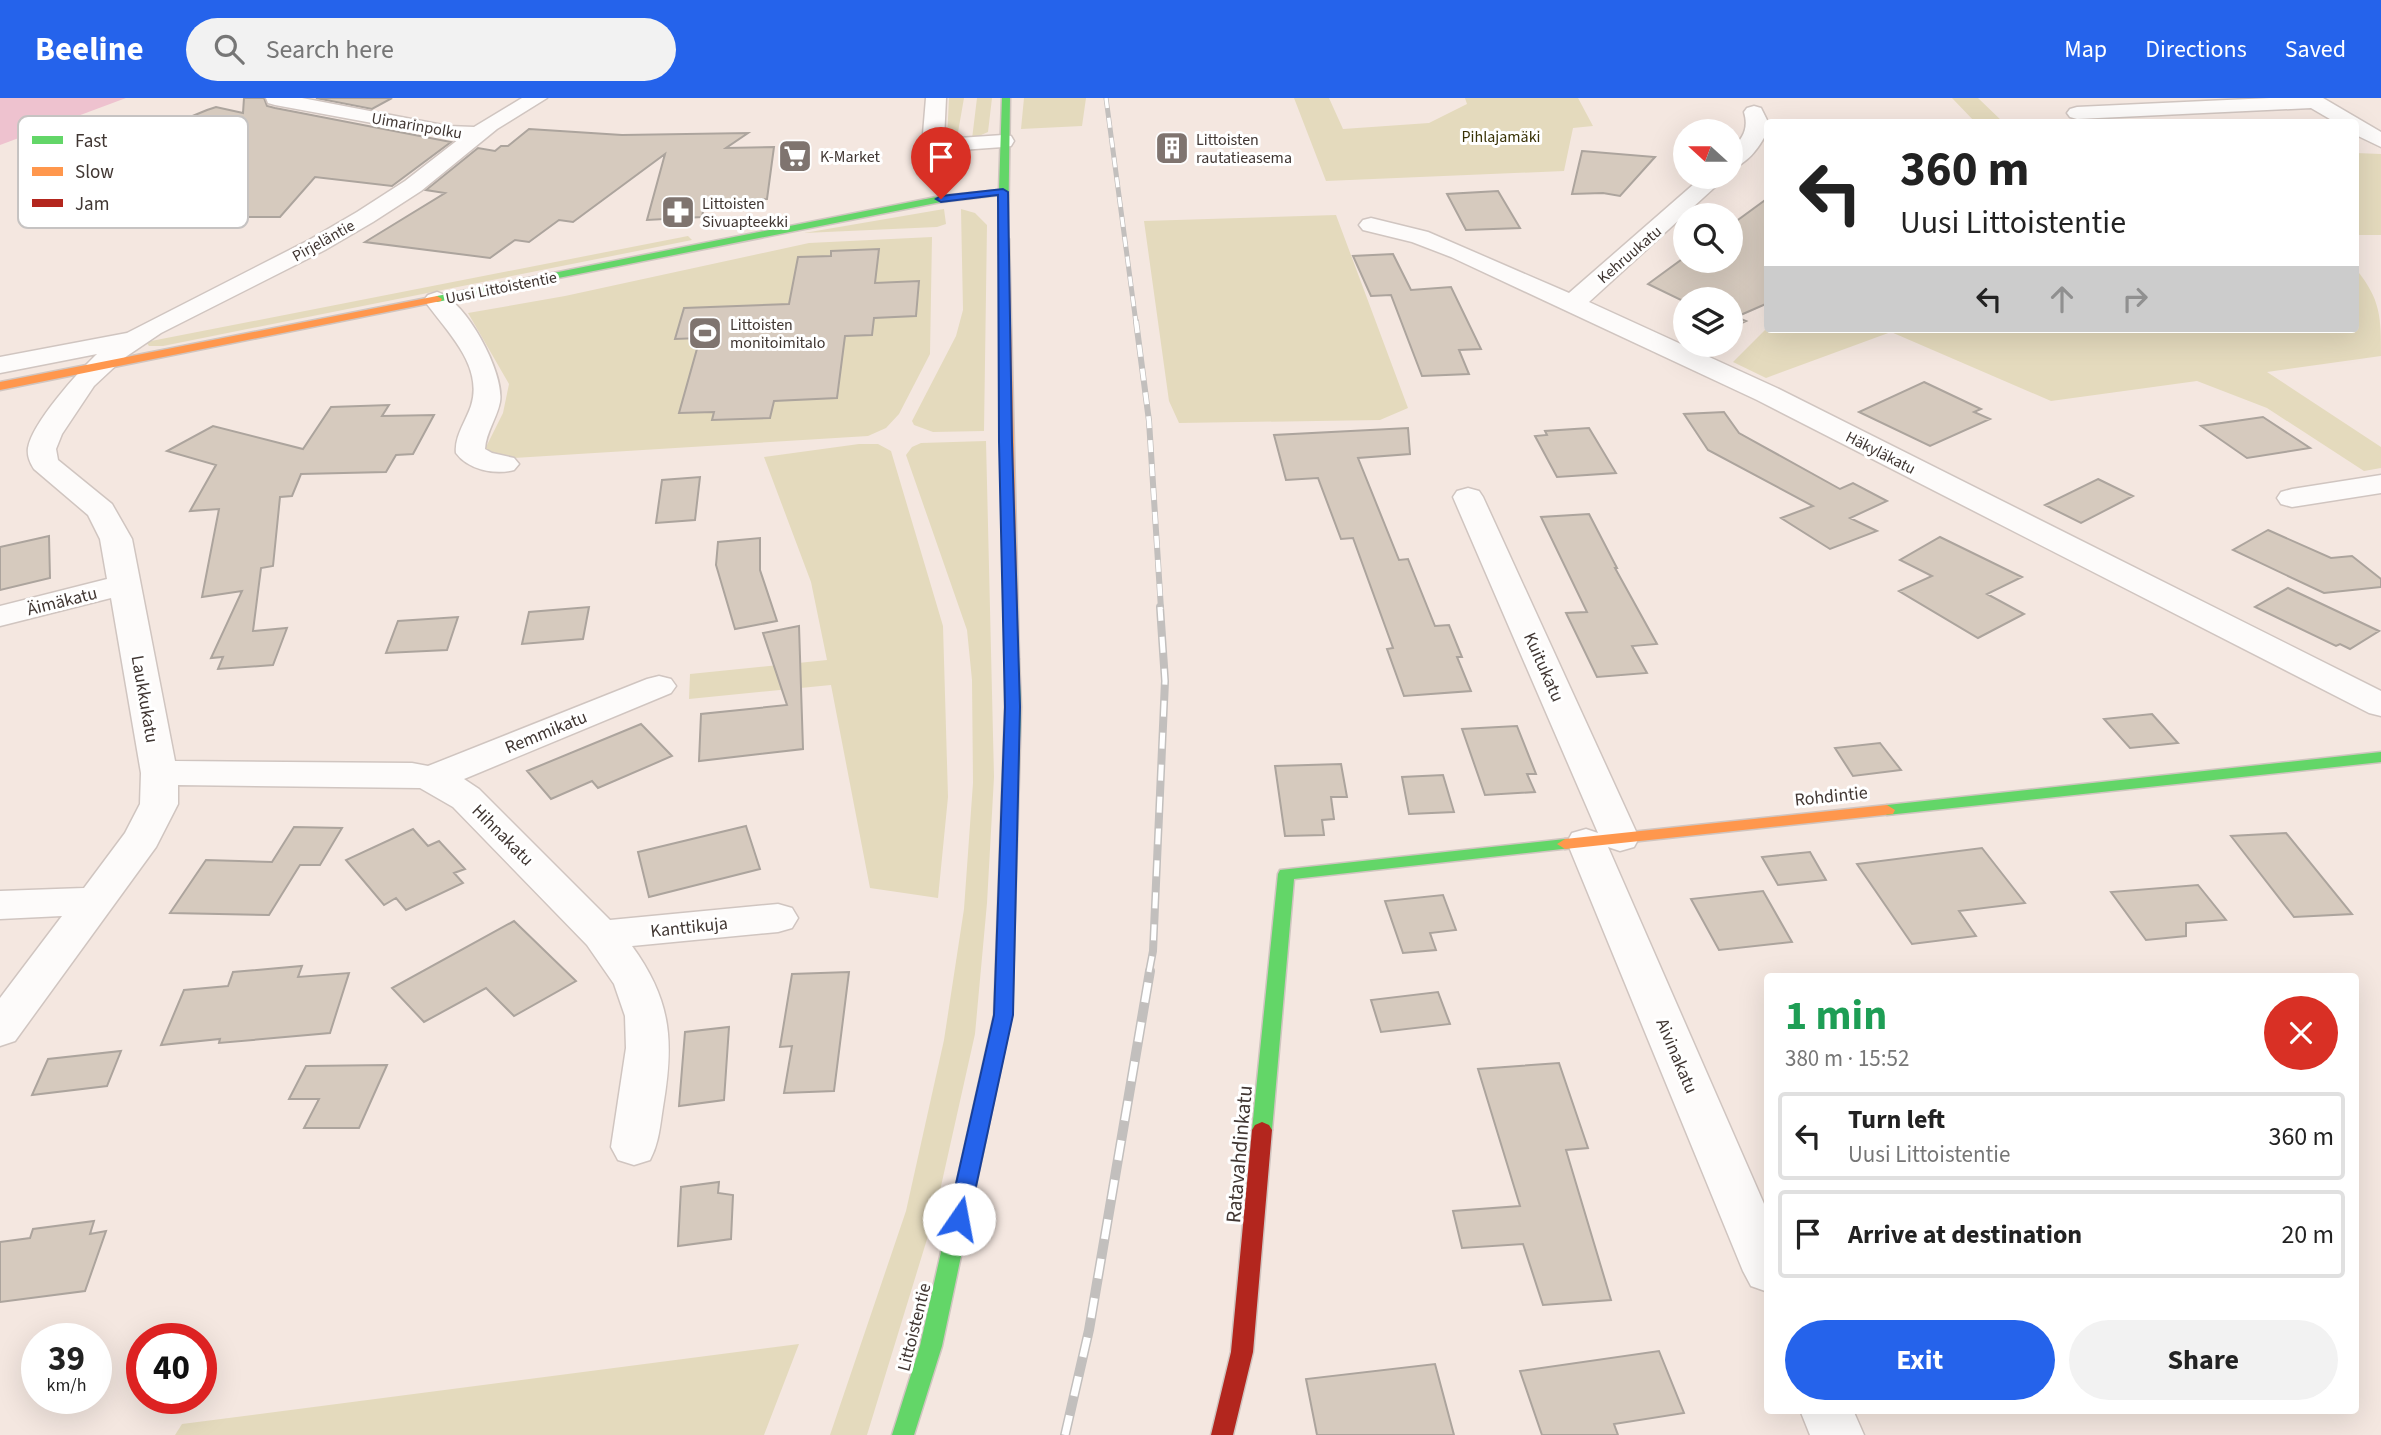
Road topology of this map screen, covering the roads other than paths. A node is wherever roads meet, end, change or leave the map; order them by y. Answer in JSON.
{"nodes":[{"id":1,"x":537,"y":98,"type":"edge"},
{"id":2,"x":936,"y":98,"type":"edge"},
{"id":3,"x":1006,"y":98,"type":"edge"},
{"id":4,"x":275,"y":99,"type":"edge"},
{"id":5,"x":2312,"y":100,"type":"edge"},
{"id":6,"x":1754,"y":111,"type":"dead end"},
{"id":7,"x":2077,"y":113,"type":"dead end"},
{"id":8,"x":2344,"y":119,"type":"edge"},
{"id":9,"x":2359,"y":128,"type":"edge"},
{"id":10,"x":477,"y":134,"type":"junction"},
{"id":11,"x":1003,"y":141,"type":"junction"},
{"id":12,"x":2381,"y":141,"type":"edge"},
{"id":13,"x":1743,"y":150,"type":"edge"},
{"id":14,"x":1701,"y":189,"type":"edge"},
{"id":15,"x":1003,"y":192,"type":"junction"},
{"id":16,"x":1371,"y":225,"type":"dead end"},
{"id":17,"x":437,"y":300,"type":"junction"},
{"id":18,"x":1573,"y":303,"type":"junction"},
{"id":19,"x":134,"y":339,"type":"junction"},
{"id":20,"x":0,"y":365,"type":"edge"},
{"id":21,"x":98,"y":366,"type":"junction"},
{"id":22,"x":0,"y":386,"type":"edge"},
{"id":23,"x":504,"y":464,"type":"dead end"},
{"id":24,"x":2381,"y":484,"type":"edge"},
{"id":25,"x":1468,"y":497,"type":"dead end"},
{"id":26,"x":2292,"y":498,"type":"dead end"},
{"id":27,"x":124,"y":585,"type":"junction"},
{"id":28,"x":0,"y":617,"type":"edge"},
{"id":29,"x":659,"y":686,"type":"dead end"},
{"id":30,"x":2381,"y":705,"type":"edge"},
{"id":31,"x":2377,"y":762,"type":"edge"},
{"id":32,"x":159,"y":773,"type":"junction"},
{"id":33,"x":433,"y":778,"type":"junction"},
{"id":34,"x":1603,"y":840,"type":"junction"},
{"id":35,"x":1286,"y":874,"type":"joint"},
{"id":36,"x":97,"y":901,"type":"junction"},
{"id":37,"x":0,"y":905,"type":"edge"},
{"id":38,"x":778,"y":918,"type":"dead end"},
{"id":39,"x":601,"y":935,"type":"junction"},
{"id":40,"x":0,"y":1030,"type":"edge"},
{"id":41,"x":634,"y":1147,"type":"dead end"},
{"id":42,"x":1764,"y":1261,"type":"edge"},
{"id":43,"x":1828,"y":1414,"type":"edge"},
{"id":44,"x":903,"y":1435,"type":"edge"},
{"id":45,"x":1222,"y":1435,"type":"edge"},
{"id":46,"x":1837,"y":1435,"type":"edge"}],
"edges":[{"from":1,"to":10,"type":"street","name":"Pirjeläntie"},
{"from":2,"to":11,"type":"street"},
{"from":3,"to":11,"type":"street","name":"Littoistentie"},
{"from":4,"to":10,"type":"street","name":"Uimarinpolku"},
{"from":5,"to":7,"type":"street"},
{"from":5,"to":8,"type":"street"},
{"from":6,"to":13,"type":"street"},
{"from":9,"to":12,"type":"street"},
{"from":10,"to":19,"type":"street","name":"Pirjeläntie"},
{"from":11,"to":15,"type":"street","name":"Littoistentie"},
{"from":14,"to":18,"type":"street","name":"Kehruukatu"},
{"from":15,"to":17,"type":"street","name":"Uusi Littoistentie"},
{"from":15,"to":44,"type":"street","name":"Littoistentie"},
{"from":16,"to":18,"type":"street","name":"Häkyläkatu"},
{"from":17,"to":21,"type":"street","name":"Uusi Littoistentie"},
{"from":17,"to":23,"type":"street"},
{"from":18,"to":30,"type":"street","name":"Häkyläkatu"},
{"from":19,"to":20,"type":"street"},
{"from":19,"to":21,"type":"street","name":"Pirjeläntie"},
{"from":21,"to":22,"type":"street","name":"Uusi Littoistentie"},
{"from":21,"to":27,"type":"street","name":"Laukkukatu"},
{"from":24,"to":26,"type":"street"},
{"from":25,"to":34,"type":"street","name":"Kuitukatu"},
{"from":27,"to":28,"type":"street","name":"Äimäkatu"},
{"from":27,"to":32,"type":"street","name":"Laukkukatu"},
{"from":29,"to":33,"type":"street","name":"Remmikatu"},
{"from":31,"to":34,"type":"street","name":"Rohdintie"},
{"from":32,"to":33,"type":"street","name":"Hihnakatu"},
{"from":32,"to":36,"type":"street","name":"Laukkukatu"},
{"from":33,"to":39,"type":"street","name":"Hihnakatu"},
{"from":34,"to":35,"type":"street","name":"Rohdintie"},
{"from":34,"to":42,"type":"street","name":"Aivinakatu"},
{"from":35,"to":45,"type":"street","name":"Ratavahdinkatu"},
{"from":36,"to":37,"type":"street"},
{"from":36,"to":40,"type":"street","name":"Laukkukatu"},
{"from":38,"to":39,"type":"street","name":"Kanttikuja"},
{"from":39,"to":41,"type":"street","name":"Hihnakatu"},
{"from":43,"to":46,"type":"street"}]}
